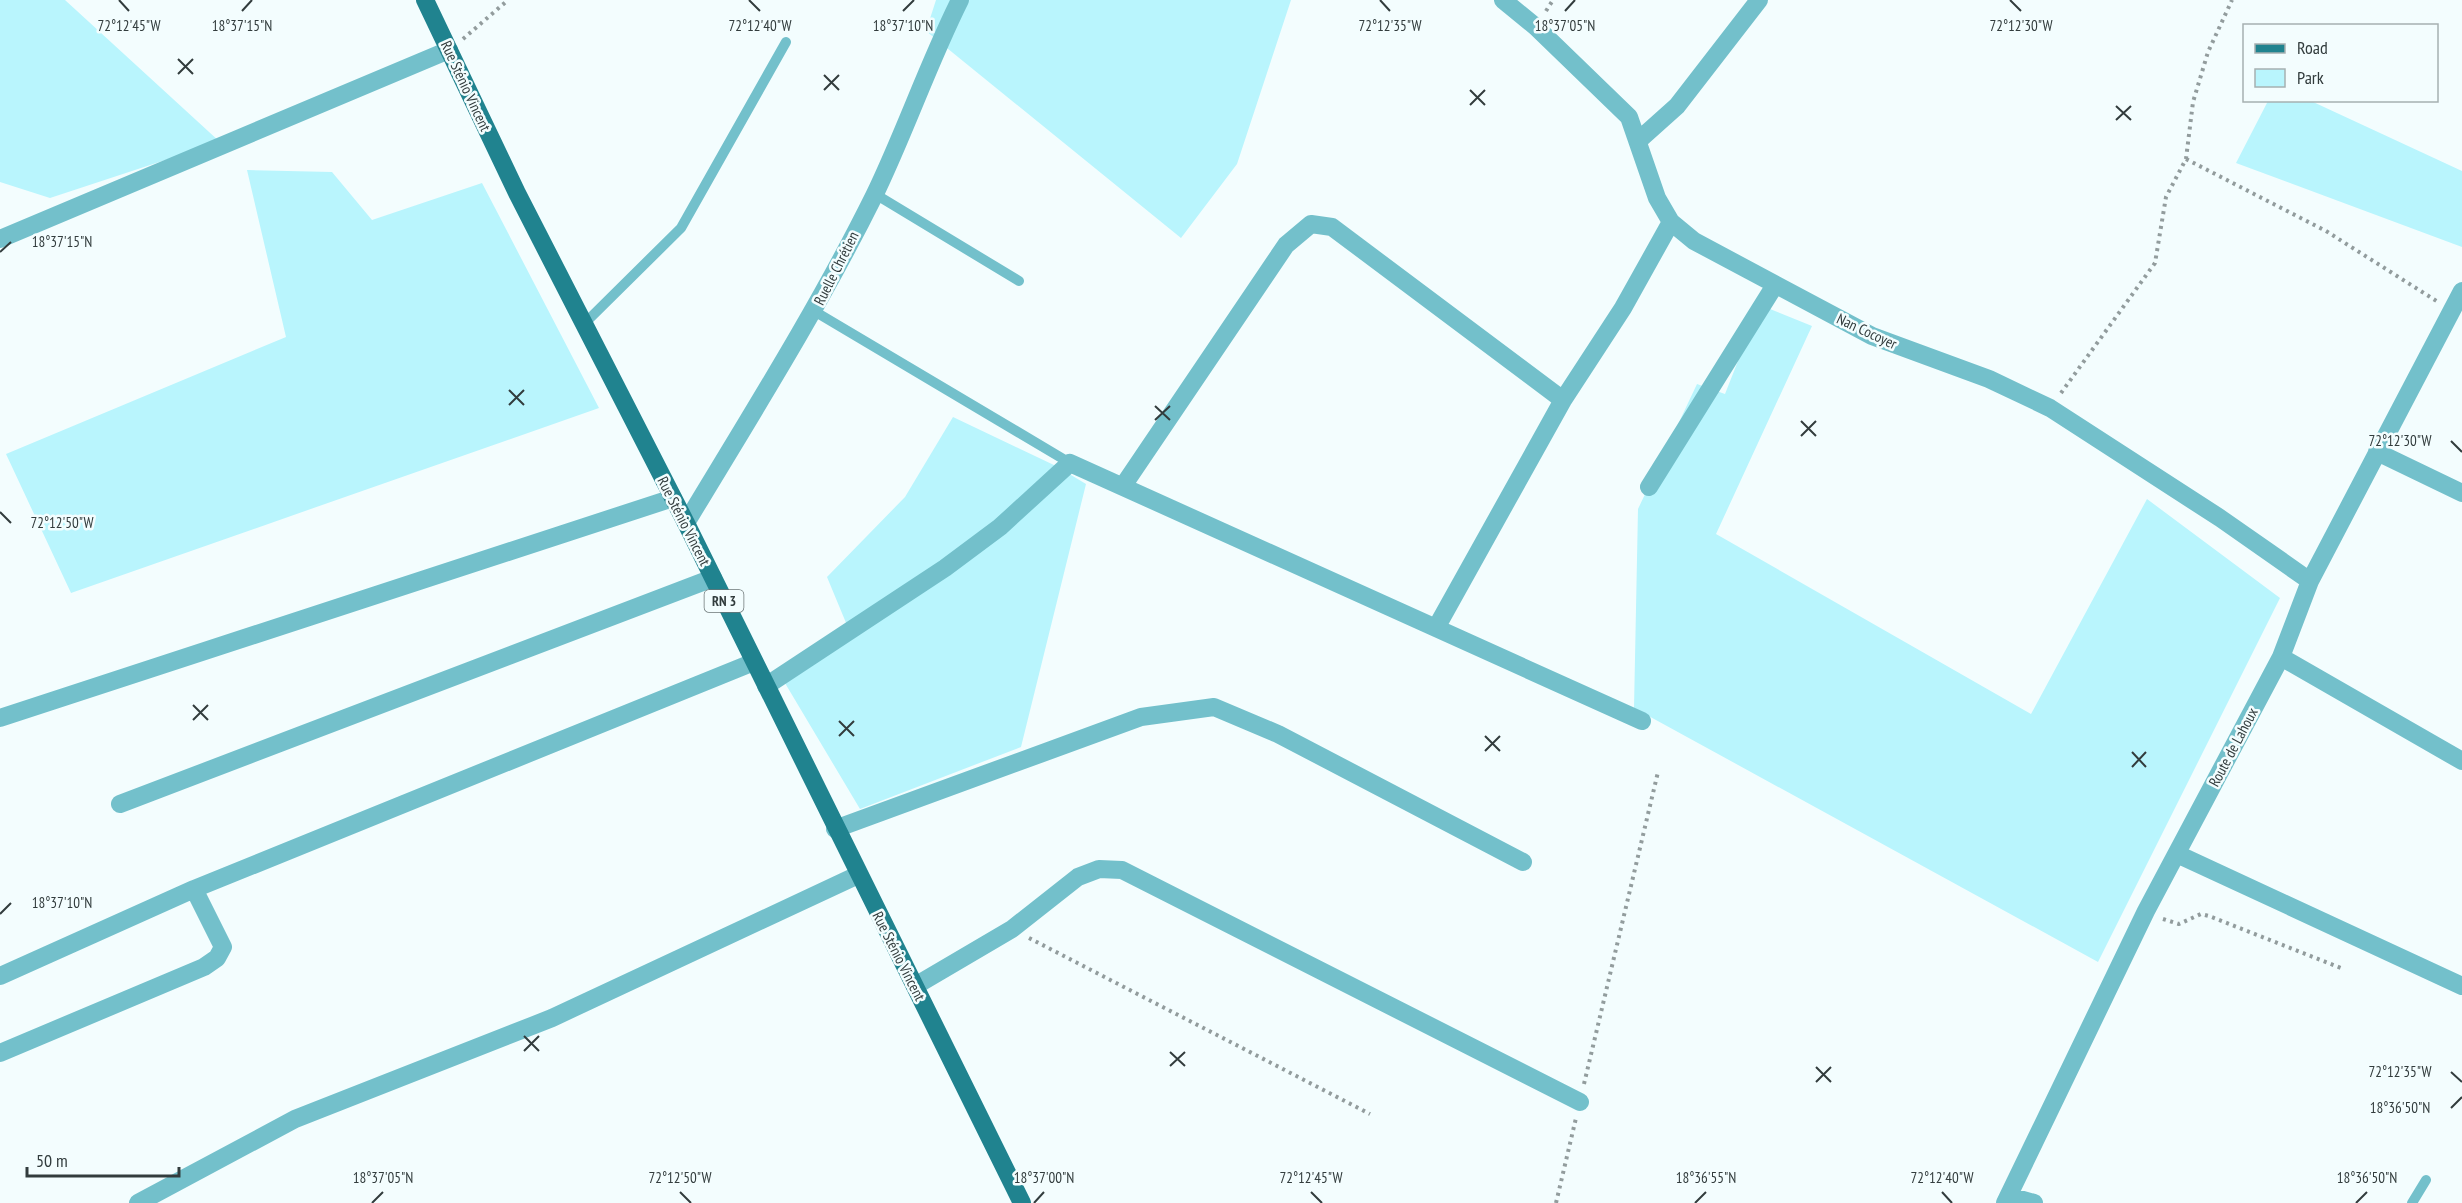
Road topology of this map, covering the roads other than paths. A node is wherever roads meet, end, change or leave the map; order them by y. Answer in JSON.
{"nodes":[{"id":1,"x":425,"y":0,"type":"edge"},
{"id":2,"x":960,"y":0,"type":"edge"},
{"id":3,"x":1503,"y":0,"type":"edge"},
{"id":4,"x":1759,"y":0,"type":"edge"},
{"id":5,"x":786,"y":42,"type":"dead end"},
{"id":6,"x":449,"y":50,"type":"junction"},
{"id":7,"x":1639,"y":140,"type":"junction"},
{"id":8,"x":875,"y":194,"type":"junction"},
{"id":9,"x":1671,"y":222,"type":"junction"},
{"id":10,"x":0,"y":239,"type":"edge"},
{"id":11,"x":1019,"y":281,"type":"dead end"},
{"id":12,"x":1775,"y":285,"type":"junction"},
{"id":13,"x":2462,"y":291,"type":"edge"},
{"id":14,"x":814,"y":311,"type":"junction"},
{"id":15,"x":583,"y":325,"type":"junction"},
{"id":16,"x":1563,"y":400,"type":"junction"},
{"id":17,"x":2377,"y":452,"type":"junction"},
{"id":18,"x":1070,"y":463,"type":"junction"},
{"id":19,"x":1123,"y":486,"type":"junction"},
{"id":20,"x":1648,"y":487,"type":"dead end"},
{"id":21,"x":2462,"y":493,"type":"edge"},
{"id":22,"x":673,"y":498,"type":"junction"},
{"id":23,"x":686,"y":523,"type":"junction"},
{"id":24,"x":713,"y":578,"type":"junction"},
{"id":25,"x":2310,"y":581,"type":"junction"},
{"id":26,"x":1436,"y":628,"type":"junction"},
{"id":27,"x":2281,"y":657,"type":"junction"},
{"id":28,"x":754,"y":663,"type":"junction"},
{"id":29,"x":766,"y":686,"type":"junction"},
{"id":30,"x":0,"y":718,"type":"edge"},
{"id":31,"x":1642,"y":721,"type":"dead end"},
{"id":32,"x":2462,"y":761,"type":"edge"},
{"id":33,"x":120,"y":804,"type":"dead end"},
{"id":34,"x":836,"y":829,"type":"junction"},
{"id":35,"x":2177,"y":854,"type":"junction"},
{"id":36,"x":1523,"y":862,"type":"dead end"},
{"id":37,"x":858,"y":875,"type":"junction"},
{"id":38,"x":194,"y":889,"type":"junction"},
{"id":39,"x":0,"y":976,"type":"edge"},
{"id":40,"x":915,"y":986,"type":"junction"},
{"id":41,"x":2462,"y":986,"type":"edge"},
{"id":42,"x":0,"y":1053,"type":"edge"},
{"id":43,"x":1580,"y":1102,"type":"road end"},
{"id":44,"x":2426,"y":1180,"type":"dead end"},
{"id":45,"x":2007,"y":1199,"type":"edge"},
{"id":46,"x":138,"y":1203,"type":"edge"},
{"id":47,"x":1021,"y":1203,"type":"edge"},
{"id":48,"x":2034,"y":1203,"type":"edge"},
{"id":49,"x":2412,"y":1203,"type":"edge"}],
"edges":[{"from":1,"to":6,"type":"main road","name":"Rue Sténio Vincent","number":"RN 3"},
{"from":2,"to":8,"type":"street","name":"Ruelle Chrétien"},
{"from":3,"to":7,"type":"street","name":"Nan Cocoyer"},
{"from":4,"to":7,"type":"street"},
{"from":5,"to":15,"type":"lane"},
{"from":6,"to":10,"type":"street"},
{"from":6,"to":15,"type":"main road","name":"Rue Sténio Vincent","number":"RN 3"},
{"from":7,"to":9,"type":"street","name":"Nan Cocoyer"},
{"from":8,"to":11,"type":"lane"},
{"from":8,"to":14,"type":"street","name":"Ruelle Chrétien"},
{"from":9,"to":12,"type":"street","name":"Nan Cocoyer"},
{"from":9,"to":16,"type":"street"},
{"from":12,"to":20,"type":"street"},
{"from":12,"to":25,"type":"street","name":"Nan Cocoyer"},
{"from":13,"to":17,"type":"street","name":"Route de Lahoux"},
{"from":14,"to":18,"type":"lane"},
{"from":14,"to":23,"type":"street","name":"Ruelle Chrétien"},
{"from":15,"to":22,"type":"main road","name":"Rue Sténio Vincent","number":"RN 3"},
{"from":16,"to":19,"type":"street"},
{"from":16,"to":26,"type":"street"},
{"from":17,"to":21,"type":"street"},
{"from":17,"to":25,"type":"street","name":"Route de Lahoux"},
{"from":18,"to":19,"type":"street"},
{"from":18,"to":29,"type":"street"},
{"from":19,"to":26,"type":"street"},
{"from":22,"to":23,"type":"main road","name":"Rue Sténio Vincent","number":"RN 3"},
{"from":22,"to":30,"type":"street"},
{"from":23,"to":24,"type":"main road","name":"Rue Sténio Vincent","number":"RN 3"},
{"from":24,"to":28,"type":"main road","name":"Rue Sténio Vincent","number":"RN 3"},
{"from":24,"to":33,"type":"street"},
{"from":25,"to":27,"type":"street","name":"Route de Lahoux"},
{"from":26,"to":31,"type":"street"},
{"from":27,"to":32,"type":"street"},
{"from":27,"to":35,"type":"street","name":"Route de Lahoux"},
{"from":28,"to":29,"type":"main road","name":"Rue Sténio Vincent","number":"RN 3"},
{"from":28,"to":38,"type":"street"},
{"from":29,"to":34,"type":"main road","name":"Rue Sténio Vincent","number":"RN 3"},
{"from":34,"to":36,"type":"street"},
{"from":34,"to":37,"type":"main road","name":"Rue Sténio Vincent","number":"RN 3"},
{"from":35,"to":41,"type":"street"},
{"from":35,"to":45,"type":"street","name":"Route de Lahoux"},
{"from":37,"to":40,"type":"main road","name":"Rue Sténio Vincent","number":"RN 3"},
{"from":37,"to":46,"type":"street"},
{"from":38,"to":39,"type":"street"},
{"from":38,"to":42,"type":"street"},
{"from":40,"to":43,"type":"street"},
{"from":40,"to":47,"type":"main road","name":"Rue Sténio Vincent","number":"RN 3"},
{"from":44,"to":49,"type":"lane"},
{"from":45,"to":48,"type":"street"}]}
